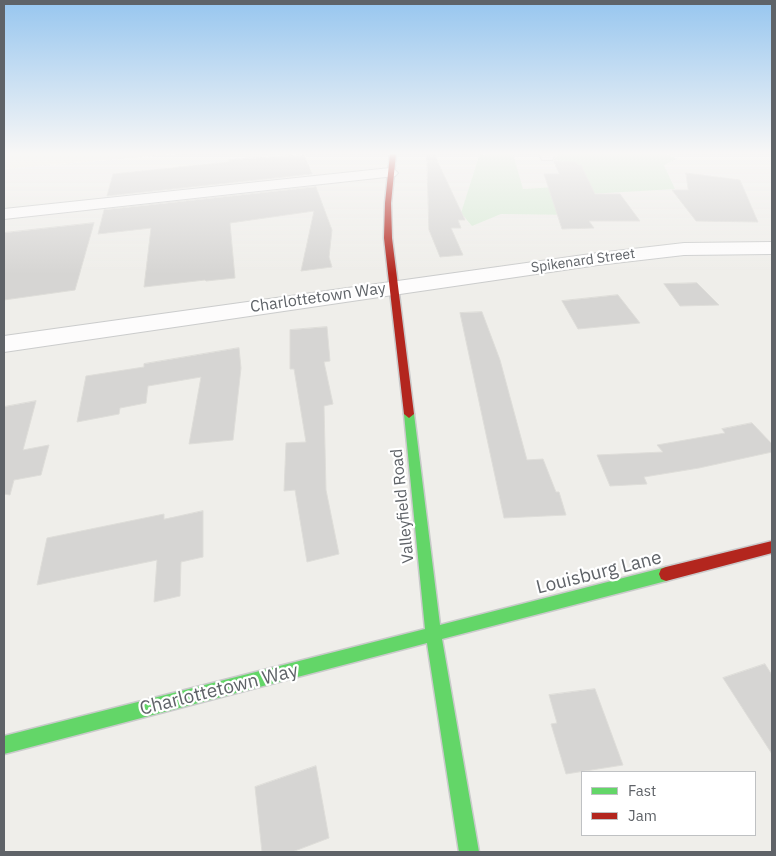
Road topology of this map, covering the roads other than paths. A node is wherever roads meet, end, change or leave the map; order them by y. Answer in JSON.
{"nodes":[{"id":1,"x":193,"y":194,"type":"edge"},
{"id":2,"x":389,"y":194,"type":"edge"},
{"id":3,"x":4,"y":214,"type":"edge"},
{"id":4,"x":772,"y":248,"type":"edge"},
{"id":5,"x":395,"y":287,"type":"junction"},
{"id":6,"x":4,"y":344,"type":"edge"},
{"id":7,"x":772,"y":548,"type":"edge"},
{"id":8,"x":433,"y":633,"type":"junction"},
{"id":9,"x":4,"y":745,"type":"edge"},
{"id":10,"x":470,"y":852,"type":"edge"}],
"edges":[{"from":1,"to":3,"type":"street"},
{"from":2,"to":5,"type":"street","name":"Valleyfield Road"},
{"from":4,"to":5,"type":"street","name":"Spikenard Street"},
{"from":5,"to":6,"type":"street","name":"Charlottetown Way"},
{"from":5,"to":8,"type":"street","name":"Valleyfield Road"},
{"from":7,"to":8,"type":"street","name":"Louisburg Lane"},
{"from":8,"to":9,"type":"street","name":"Charlottetown Way"},
{"from":8,"to":10,"type":"street","name":"Valleyfield Road"}]}
